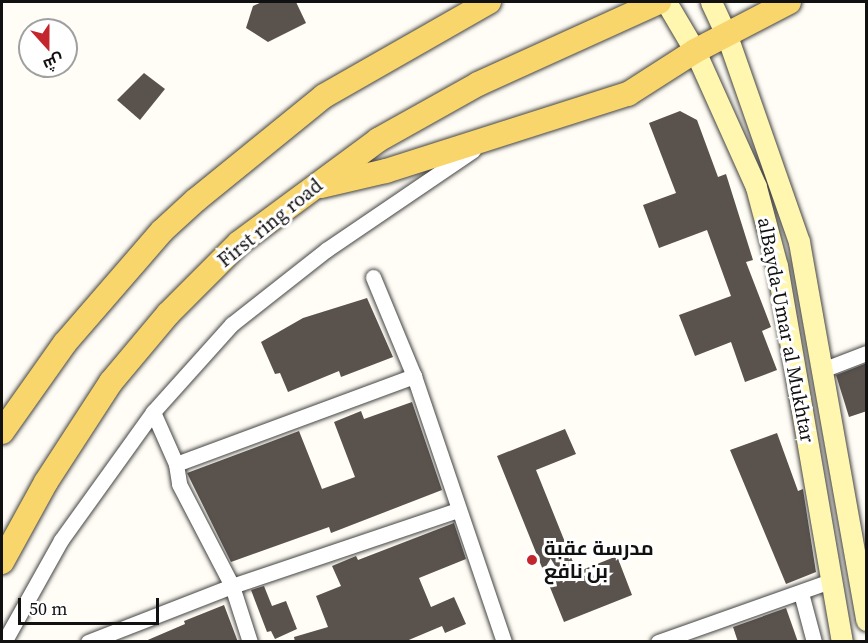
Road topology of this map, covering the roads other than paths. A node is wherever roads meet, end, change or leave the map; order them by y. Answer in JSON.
{"nodes":[{"id":1,"x":489,"y":2,"type":"edge"},
{"id":2,"x":659,"y":2,"type":"edge"},
{"id":3,"x":666,"y":2,"type":"edge"},
{"id":4,"x":711,"y":2,"type":"edge"},
{"id":5,"x":789,"y":2,"type":"edge"},
{"id":6,"x":728,"y":36,"type":"junction"},
{"id":7,"x":695,"y":51,"type":"junction"},
{"id":8,"x":497,"y":133,"type":"junction"},
{"id":9,"x":313,"y":187,"type":"junction"},
{"id":10,"x":373,"y":277,"type":"dead end"},
{"id":11,"x":867,"y":353,"type":"edge"},
{"id":12,"x":822,"y":370,"type":"junction"},
{"id":13,"x":414,"y":376,"type":"junction"},
{"id":14,"x":153,"y":412,"type":"junction"},
{"id":15,"x":2,"y":432,"type":"edge"},
{"id":16,"x":176,"y":464,"type":"junction"},
{"id":17,"x":458,"y":510,"type":"junction"},
{"id":18,"x":2,"y":562,"type":"edge"},
{"id":19,"x":830,"y":581,"type":"junction"},
{"id":20,"x":232,"y":586,"type":"junction"},
{"id":21,"x":801,"y":593,"type":"junction"},
{"id":22,"x":836,"y":609,"type":"junction"},
{"id":23,"x":865,"y":612,"type":"edge"},
{"id":24,"x":4,"y":642,"type":"edge"},
{"id":25,"x":88,"y":642,"type":"edge"},
{"id":26,"x":250,"y":642,"type":"edge"},
{"id":27,"x":504,"y":642,"type":"edge"},
{"id":28,"x":658,"y":642,"type":"edge"},
{"id":29,"x":814,"y":642,"type":"edge"},
{"id":30,"x":843,"y":642,"type":"edge"}],
"edges":[{"from":1,"to":15,"type":"main road"},
{"from":2,"to":9,"type":"main road","name":"First ring road"},
{"from":3,"to":7,"type":"main road","name":"alBayda-Umar al Mukhtar"},
{"from":4,"to":6,"type":"main road","name":"alBayda-Umar al Mukhtar"},
{"from":5,"to":6,"type":"main road"},
{"from":6,"to":7,"type":"main road"},
{"from":6,"to":12,"type":"main road","name":"alBayda-Umar al Mukhtar"},
{"from":7,"to":8,"type":"main road"},
{"from":7,"to":19,"type":"main road","name":"alBayda-Umar al Mukhtar"},
{"from":8,"to":9,"type":"main road"},
{"from":8,"to":14,"type":"street"},
{"from":9,"to":18,"type":"main road","name":"First ring road"},
{"from":10,"to":13,"type":"street"},
{"from":11,"to":12,"type":"street"},
{"from":12,"to":23,"type":"main road","name":"alBayda-Umar al Mukhtar"},
{"from":13,"to":16,"type":"street"},
{"from":13,"to":17,"type":"street"},
{"from":14,"to":16,"type":"street"},
{"from":14,"to":24,"type":"street"},
{"from":16,"to":20,"type":"street"},
{"from":17,"to":20,"type":"street"},
{"from":17,"to":27,"type":"street"},
{"from":19,"to":21,"type":"street"},
{"from":19,"to":22,"type":"main road","name":"alBayda-Umar al Mukhtar"},
{"from":20,"to":25,"type":"street"},
{"from":20,"to":26,"type":"street"},
{"from":21,"to":28,"type":"street"},
{"from":21,"to":29,"type":"street"},
{"from":22,"to":23,"type":"main road"},
{"from":22,"to":30,"type":"main road","name":"alBayda-Umar al Mukhtar"}]}
